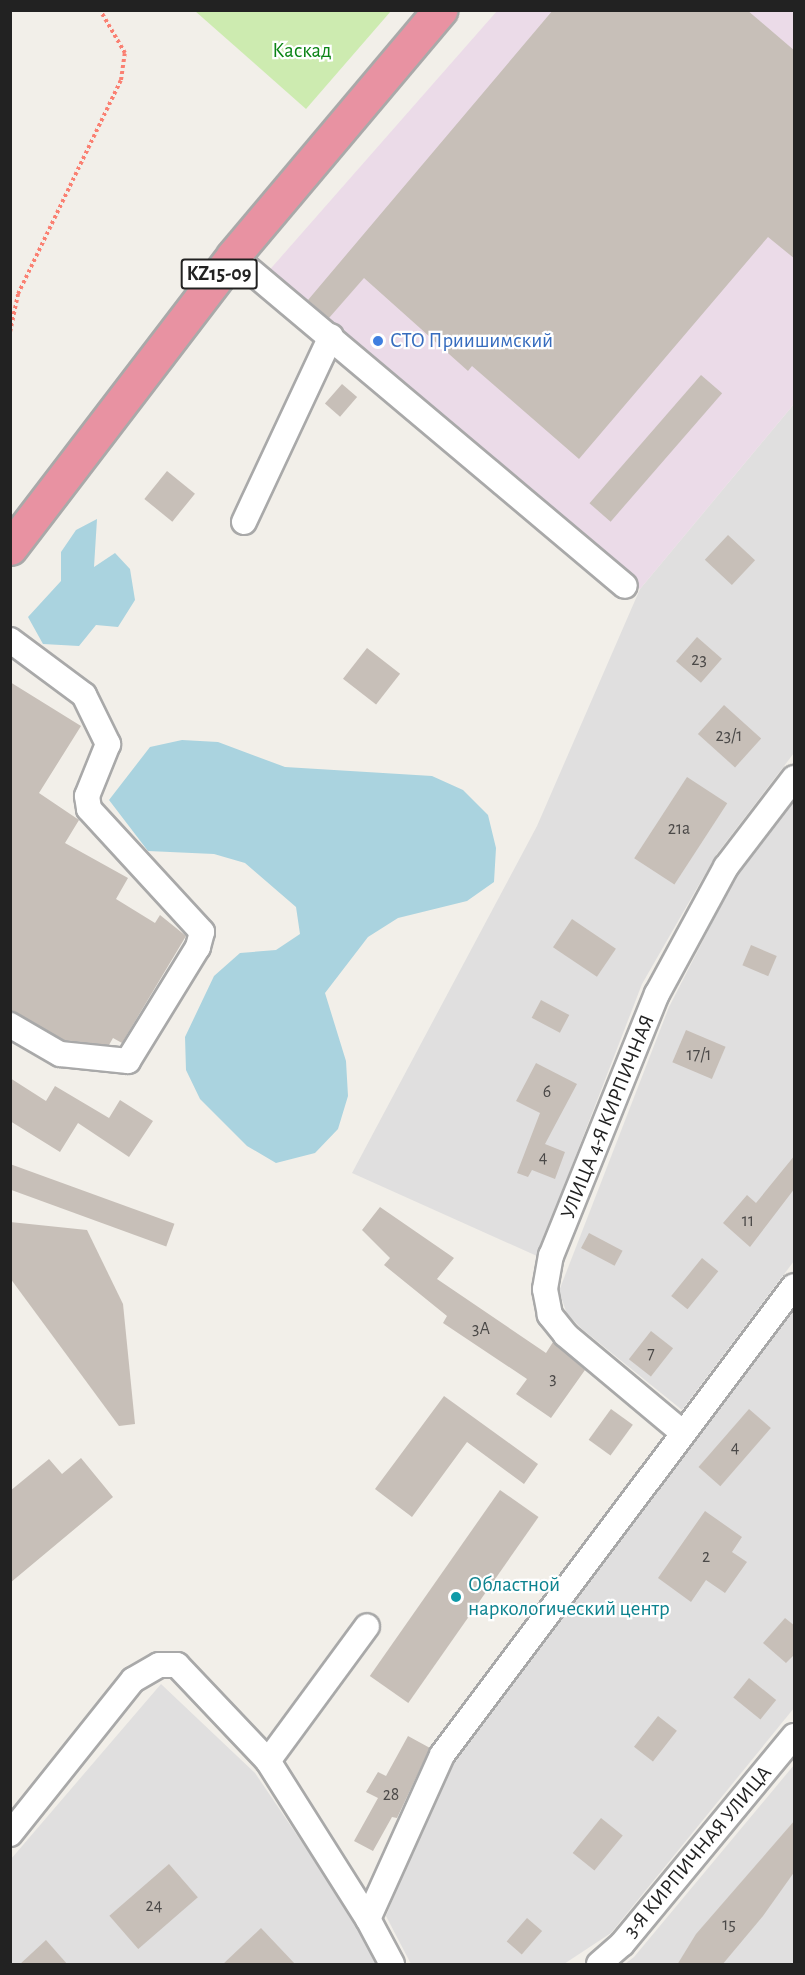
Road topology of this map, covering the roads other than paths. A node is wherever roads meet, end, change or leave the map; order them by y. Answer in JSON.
{"nodes":[{"id":1,"x":440,"y":10,"type":"edge"},
{"id":2,"x":233,"y":256,"type":"junction"},
{"id":3,"x":331,"y":336,"type":"junction"},
{"id":4,"x":244,"y":522,"type":"dead end"},
{"id":5,"x":10,"y":548,"type":"edge"},
{"id":6,"x":625,"y":586,"type":"dead end"},
{"id":7,"x":10,"y":640,"type":"edge"},
{"id":8,"x":795,"y":778,"type":"edge"},
{"id":9,"x":10,"y":1025,"type":"edge"},
{"id":10,"x":795,"y":1286,"type":"edge"},
{"id":11,"x":683,"y":1433,"type":"junction"},
{"id":12,"x":367,"y":1626,"type":"dead end"},
{"id":13,"x":795,"y":1736,"type":"edge"},
{"id":14,"x":268,"y":1761,"type":"junction"},
{"id":15,"x":10,"y":1834,"type":"edge"},
{"id":16,"x":368,"y":1919,"type":"junction"},
{"id":17,"x":392,"y":1965,"type":"edge"},
{"id":18,"x":599,"y":1965,"type":"edge"}],
"edges":[{"from":1,"to":2,"type":"highway","number":"KZ15-09"},
{"from":2,"to":3,"type":"street"},
{"from":2,"to":5,"type":"highway","number":"KZ15-09"},
{"from":3,"to":4,"type":"street"},
{"from":3,"to":6,"type":"street"},
{"from":7,"to":9,"type":"street"},
{"from":8,"to":11,"type":"street","name":"УЛИЦА 4-Я КИРПИЧНАЯ"},
{"from":10,"to":11,"type":"street"},
{"from":11,"to":16,"type":"street"},
{"from":12,"to":14,"type":"street"},
{"from":13,"to":18,"type":"street","name":"3-Я КИРПИЧНАЯ УЛИЦА"},
{"from":14,"to":15,"type":"street"},
{"from":14,"to":16,"type":"street"},
{"from":16,"to":17,"type":"street"}]}
